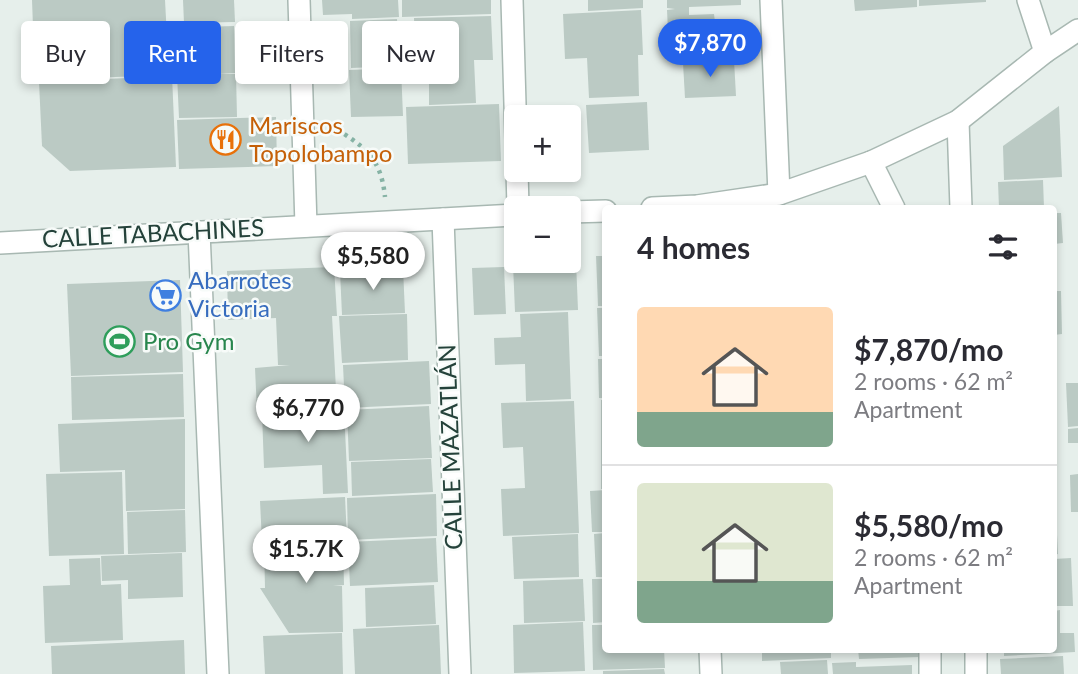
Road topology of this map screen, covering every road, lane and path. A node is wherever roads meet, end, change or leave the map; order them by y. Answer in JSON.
{"nodes":[{"id":1,"x":299,"y":0,"type":"edge"},
{"id":2,"x":512,"y":0,"type":"edge"},
{"id":3,"x":771,"y":0,"type":"edge"},
{"id":4,"x":1028,"y":0,"type":"edge"},
{"id":5,"x":1078,"y":30,"type":"edge"},
{"id":6,"x":1045,"y":52,"type":"junction"},
{"id":7,"x":515,"y":105,"type":"edge"},
{"id":8,"x":302,"y":108,"type":"junction"},
{"id":9,"x":958,"y":121,"type":"junction"},
{"id":10,"x":872,"y":162,"type":"junction"},
{"id":11,"x":779,"y":194,"type":"junction"},
{"id":12,"x":710,"y":205,"type":"edge"},
{"id":13,"x":893,"y":205,"type":"edge"},
{"id":14,"x":961,"y":205,"type":"edge"},
{"id":15,"x":602,"y":211,"type":"edge"},
{"id":16,"x":581,"y":212,"type":"edge"},
{"id":17,"x":504,"y":216,"type":"edge"},
{"id":18,"x":443,"y":219,"type":"junction"},
{"id":19,"x":388,"y":222,"type":"junction"},
{"id":20,"x":306,"y":226,"type":"junction"},
{"id":21,"x":199,"y":232,"type":"junction"},
{"id":22,"x":0,"y":243,"type":"edge"},
{"id":23,"x":710,"y":653,"type":"edge"},
{"id":24,"x":930,"y":653,"type":"edge"},
{"id":25,"x":976,"y":653,"type":"edge"},
{"id":26,"x":218,"y":674,"type":"edge"},
{"id":27,"x":460,"y":674,"type":"edge"},
{"id":28,"x":711,"y":674,"type":"edge"},
{"id":29,"x":930,"y":674,"type":"edge"},
{"id":30,"x":976,"y":674,"type":"edge"}],
"edges":[{"from":1,"to":8,"type":"street"},
{"from":2,"to":7,"type":"street"},
{"from":3,"to":11,"type":"street"},
{"from":4,"to":6,"type":"street"},
{"from":5,"to":6,"type":"street"},
{"from":6,"to":9,"type":"street"},
{"from":8,"to":19,"type":"path"},
{"from":8,"to":20,"type":"street"},
{"from":9,"to":10,"type":"street"},
{"from":9,"to":14,"type":"street"},
{"from":10,"to":11,"type":"street"},
{"from":10,"to":13,"type":"street"},
{"from":11,"to":12,"type":"street"},
{"from":15,"to":16,"type":"street"},
{"from":17,"to":18,"type":"street","name":"CALLE TABACHINES"},
{"from":18,"to":19,"type":"street","name":"CALLE TABACHINES"},
{"from":18,"to":27,"type":"street","name":"CALLE MAZATLÁN"},
{"from":19,"to":20,"type":"street","name":"CALLE TABACHINES"},
{"from":20,"to":21,"type":"street","name":"CALLE TABACHINES"},
{"from":21,"to":22,"type":"street","name":"CALLE TABACHINES"},
{"from":21,"to":26,"type":"street"},
{"from":23,"to":28,"type":"street"},
{"from":24,"to":29,"type":"street"},
{"from":25,"to":30,"type":"street"}]}
